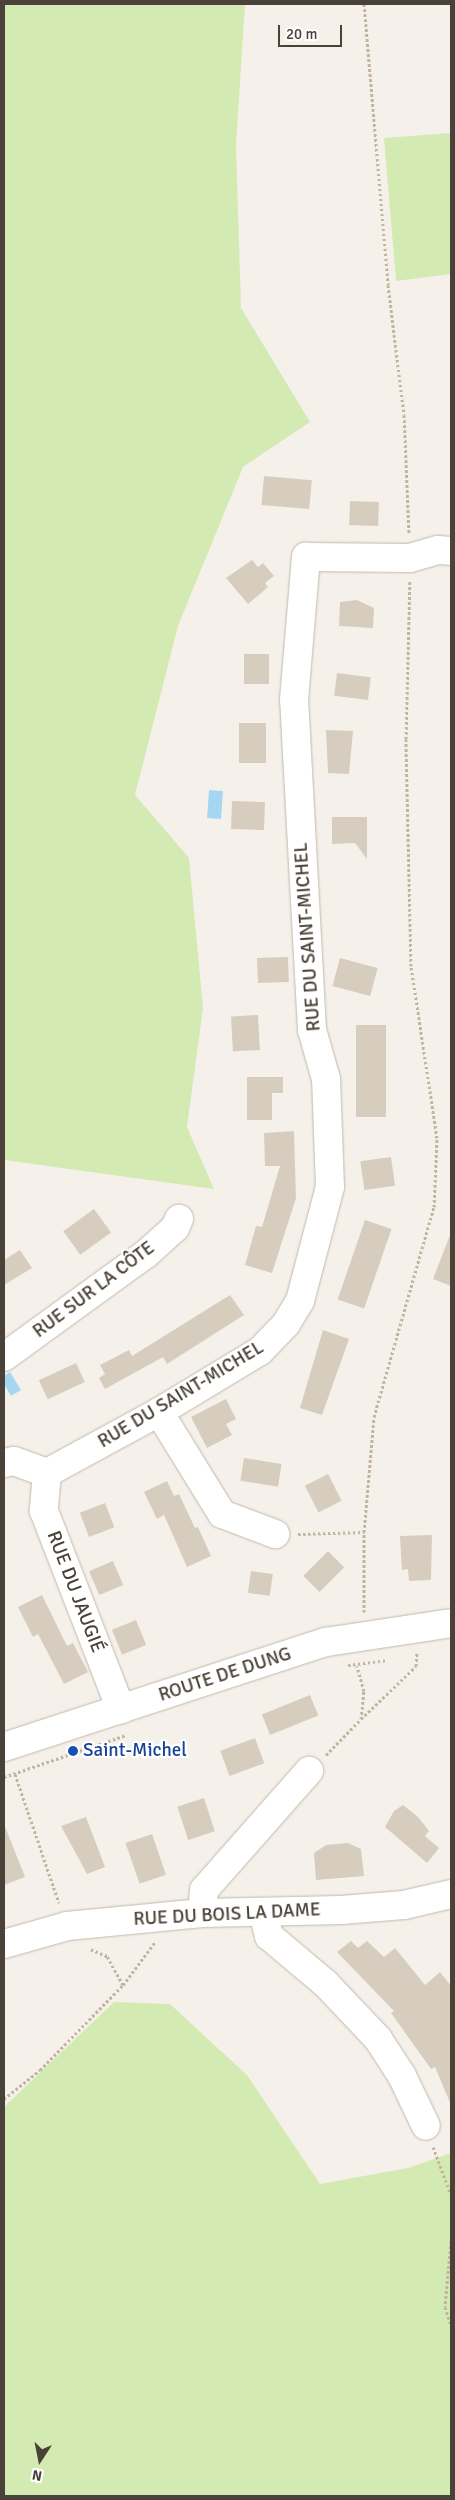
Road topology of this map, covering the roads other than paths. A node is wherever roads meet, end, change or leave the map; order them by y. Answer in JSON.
{"nodes":[{"id":1,"x":451,"y":551,"type":"edge"},
{"id":2,"x":179,"y":1220,"type":"dead end"},
{"id":3,"x":4,"y":1357,"type":"edge"},
{"id":4,"x":160,"y":1412,"type":"junction"},
{"id":5,"x":4,"y":1463,"type":"edge"},
{"id":6,"x":48,"y":1472,"type":"junction"},
{"id":7,"x":275,"y":1534,"type":"road end"},
{"id":8,"x":451,"y":1623,"type":"edge"},
{"id":9,"x":121,"y":1710,"type":"junction"},
{"id":10,"x":4,"y":1747,"type":"edge"},
{"id":11,"x":310,"y":1771,"type":"road end"},
{"id":12,"x":451,"y":1894,"type":"edge"},
{"id":13,"x":263,"y":1912,"type":"junction"},
{"id":14,"x":202,"y":1913,"type":"junction"},
{"id":15,"x":4,"y":1944,"type":"edge"},
{"id":16,"x":426,"y":2126,"type":"road end"}],
"edges":[{"from":1,"to":4,"type":"street","name":"RUE DU SAINT-MICHEL"},
{"from":2,"to":3,"type":"street","name":"RUE SUR LA CÔTE"},
{"from":4,"to":6,"type":"street","name":"RUE DU SAINT-MICHEL"},
{"from":4,"to":7,"type":"street"},
{"from":5,"to":6,"type":"street"},
{"from":6,"to":9,"type":"street","name":"RUE DU JAUGIÉ"},
{"from":8,"to":9,"type":"street","name":"ROUTE DE DUNG"},
{"from":9,"to":10,"type":"street","name":"ROUTE DE DUNG"},
{"from":11,"to":14,"type":"street"},
{"from":12,"to":13,"type":"street","name":"RUE DU BOIS LA DAME"},
{"from":13,"to":14,"type":"street","name":"RUE DU BOIS LA DAME"},
{"from":13,"to":16,"type":"street"},
{"from":14,"to":15,"type":"street","name":"RUE DU BOIS LA DAME"}]}
